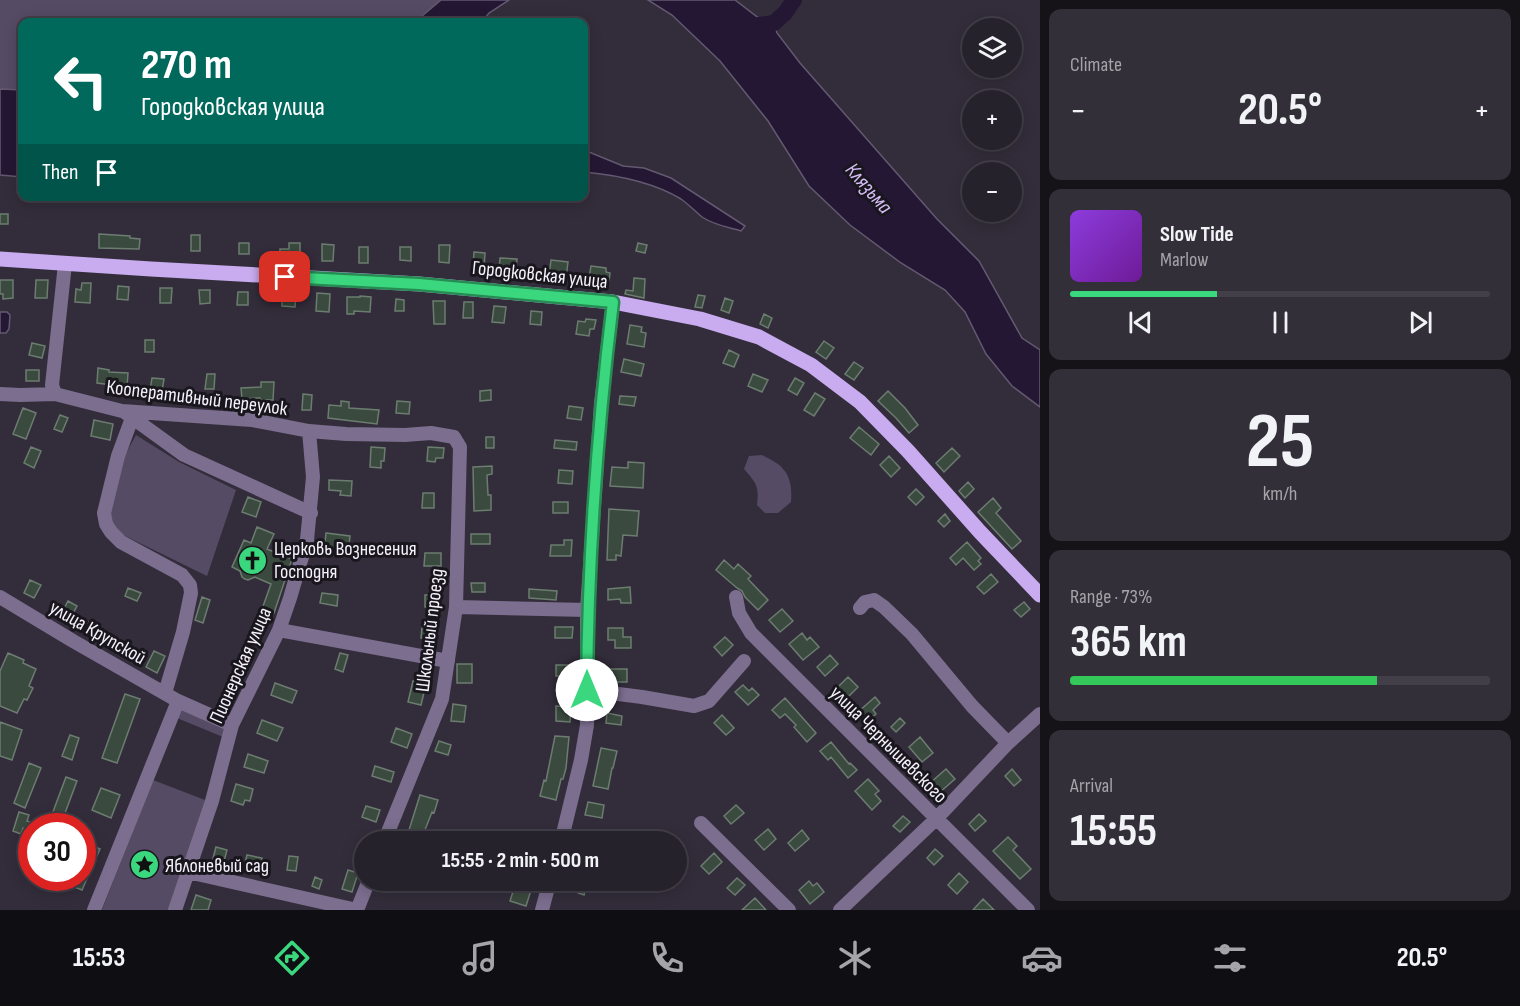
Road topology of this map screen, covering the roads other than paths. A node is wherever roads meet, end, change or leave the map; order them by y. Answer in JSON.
{"nodes":[{"id":1,"x":0,"y":259,"type":"edge"},
{"id":2,"x":65,"y":264,"type":"junction"},
{"id":3,"x":613,"y":302,"type":"junction"},
{"id":4,"x":0,"y":394,"type":"edge"},
{"id":5,"x":55,"y":394,"type":"junction"},
{"id":6,"x":127,"y":414,"type":"junction"},
{"id":7,"x":309,"y":431,"type":"junction"},
{"id":8,"x":460,"y":447,"type":"joint"},
{"id":9,"x":311,"y":513,"type":"junction"},
{"id":10,"x":1040,"y":596,"type":"edge"},
{"id":11,"x":0,"y":597,"type":"edge"},
{"id":12,"x":736,"y":597,"type":"dead end"},
{"id":13,"x":456,"y":607,"type":"junction"},
{"id":14,"x":860,"y":608,"type":"dead end"},
{"id":15,"x":587,"y":610,"type":"junction"},
{"id":16,"x":279,"y":630,"type":"junction"},
{"id":17,"x":448,"y":661,"type":"junction"},
{"id":18,"x":744,"y":662,"type":"dead end"},
{"id":19,"x":587,"y":690,"type":"junction"},
{"id":20,"x":165,"y":693,"type":"junction"},
{"id":21,"x":178,"y":701,"type":"junction"},
{"id":22,"x":1040,"y":714,"type":"edge"},
{"id":23,"x":232,"y":724,"type":"junction"},
{"id":24,"x":1008,"y":743,"type":"junction"},
{"id":25,"x":936,"y":819,"type":"junction"},
{"id":26,"x":701,"y":823,"type":"dead end"},
{"id":27,"x":388,"y":831,"type":"edge"},
{"id":28,"x":564,"y":831,"type":"edge"},
{"id":29,"x":188,"y":872,"type":"junction"},
{"id":30,"x":365,"y":891,"type":"edge"},
{"id":31,"x":547,"y":891,"type":"edge"},
{"id":32,"x":94,"y":910,"type":"edge"},
{"id":33,"x":175,"y":910,"type":"edge"},
{"id":34,"x":357,"y":910,"type":"edge"},
{"id":35,"x":542,"y":910,"type":"edge"},
{"id":36,"x":789,"y":910,"type":"edge"},
{"id":37,"x":840,"y":910,"type":"edge"},
{"id":38,"x":1028,"y":910,"type":"edge"}],
"edges":[{"from":1,"to":2,"type":"main road","name":"Городковская улица"},
{"from":2,"to":3,"type":"main road","name":"Городковская улица"},
{"from":2,"to":5,"type":"street"},
{"from":3,"to":10,"type":"main road","name":"Городковская улица"},
{"from":3,"to":15,"type":"street"},
{"from":4,"to":5,"type":"street","name":"Кооперативный переулок"},
{"from":5,"to":6,"type":"street","name":"Кооперативный переулок"},
{"from":6,"to":7,"type":"street","name":"Кооперативный переулок"},
{"from":6,"to":9,"type":"street"},
{"from":6,"to":20,"type":"street"},
{"from":7,"to":8,"type":"street","name":"Кооперативный переулок"},
{"from":7,"to":9,"type":"street","name":"Пионерская улица"},
{"from":8,"to":13,"type":"street","name":"Школьный проезд"},
{"from":9,"to":16,"type":"street","name":"Пионерская улица"},
{"from":11,"to":20,"type":"street","name":"улица Крупской"},
{"from":12,"to":25,"type":"street","name":"улица Чернышевского"},
{"from":13,"to":15,"type":"street"},
{"from":13,"to":17,"type":"street","name":"Школьный проезд"},
{"from":14,"to":24,"type":"street"},
{"from":15,"to":19,"type":"street"},
{"from":16,"to":17,"type":"street"},
{"from":16,"to":23,"type":"street","name":"Пионерская улица"},
{"from":17,"to":27,"type":"street","name":"Школьный проезд"},
{"from":18,"to":19,"type":"street"},
{"from":19,"to":28,"type":"street"},
{"from":20,"to":21,"type":"street","name":"улица Крупской"},
{"from":21,"to":23,"type":"street","name":"улица Крупской"},
{"from":21,"to":32,"type":"street"},
{"from":22,"to":24,"type":"street"},
{"from":23,"to":29,"type":"street","name":"Пионерская улица"},
{"from":24,"to":25,"type":"street"},
{"from":25,"to":37,"type":"street"},
{"from":25,"to":38,"type":"street","name":"улица Чернышевского"},
{"from":26,"to":36,"type":"street"},
{"from":29,"to":33,"type":"street","name":"Пионерская улица"},
{"from":29,"to":34,"type":"street"},
{"from":30,"to":34,"type":"street"},
{"from":31,"to":35,"type":"street"}]}
